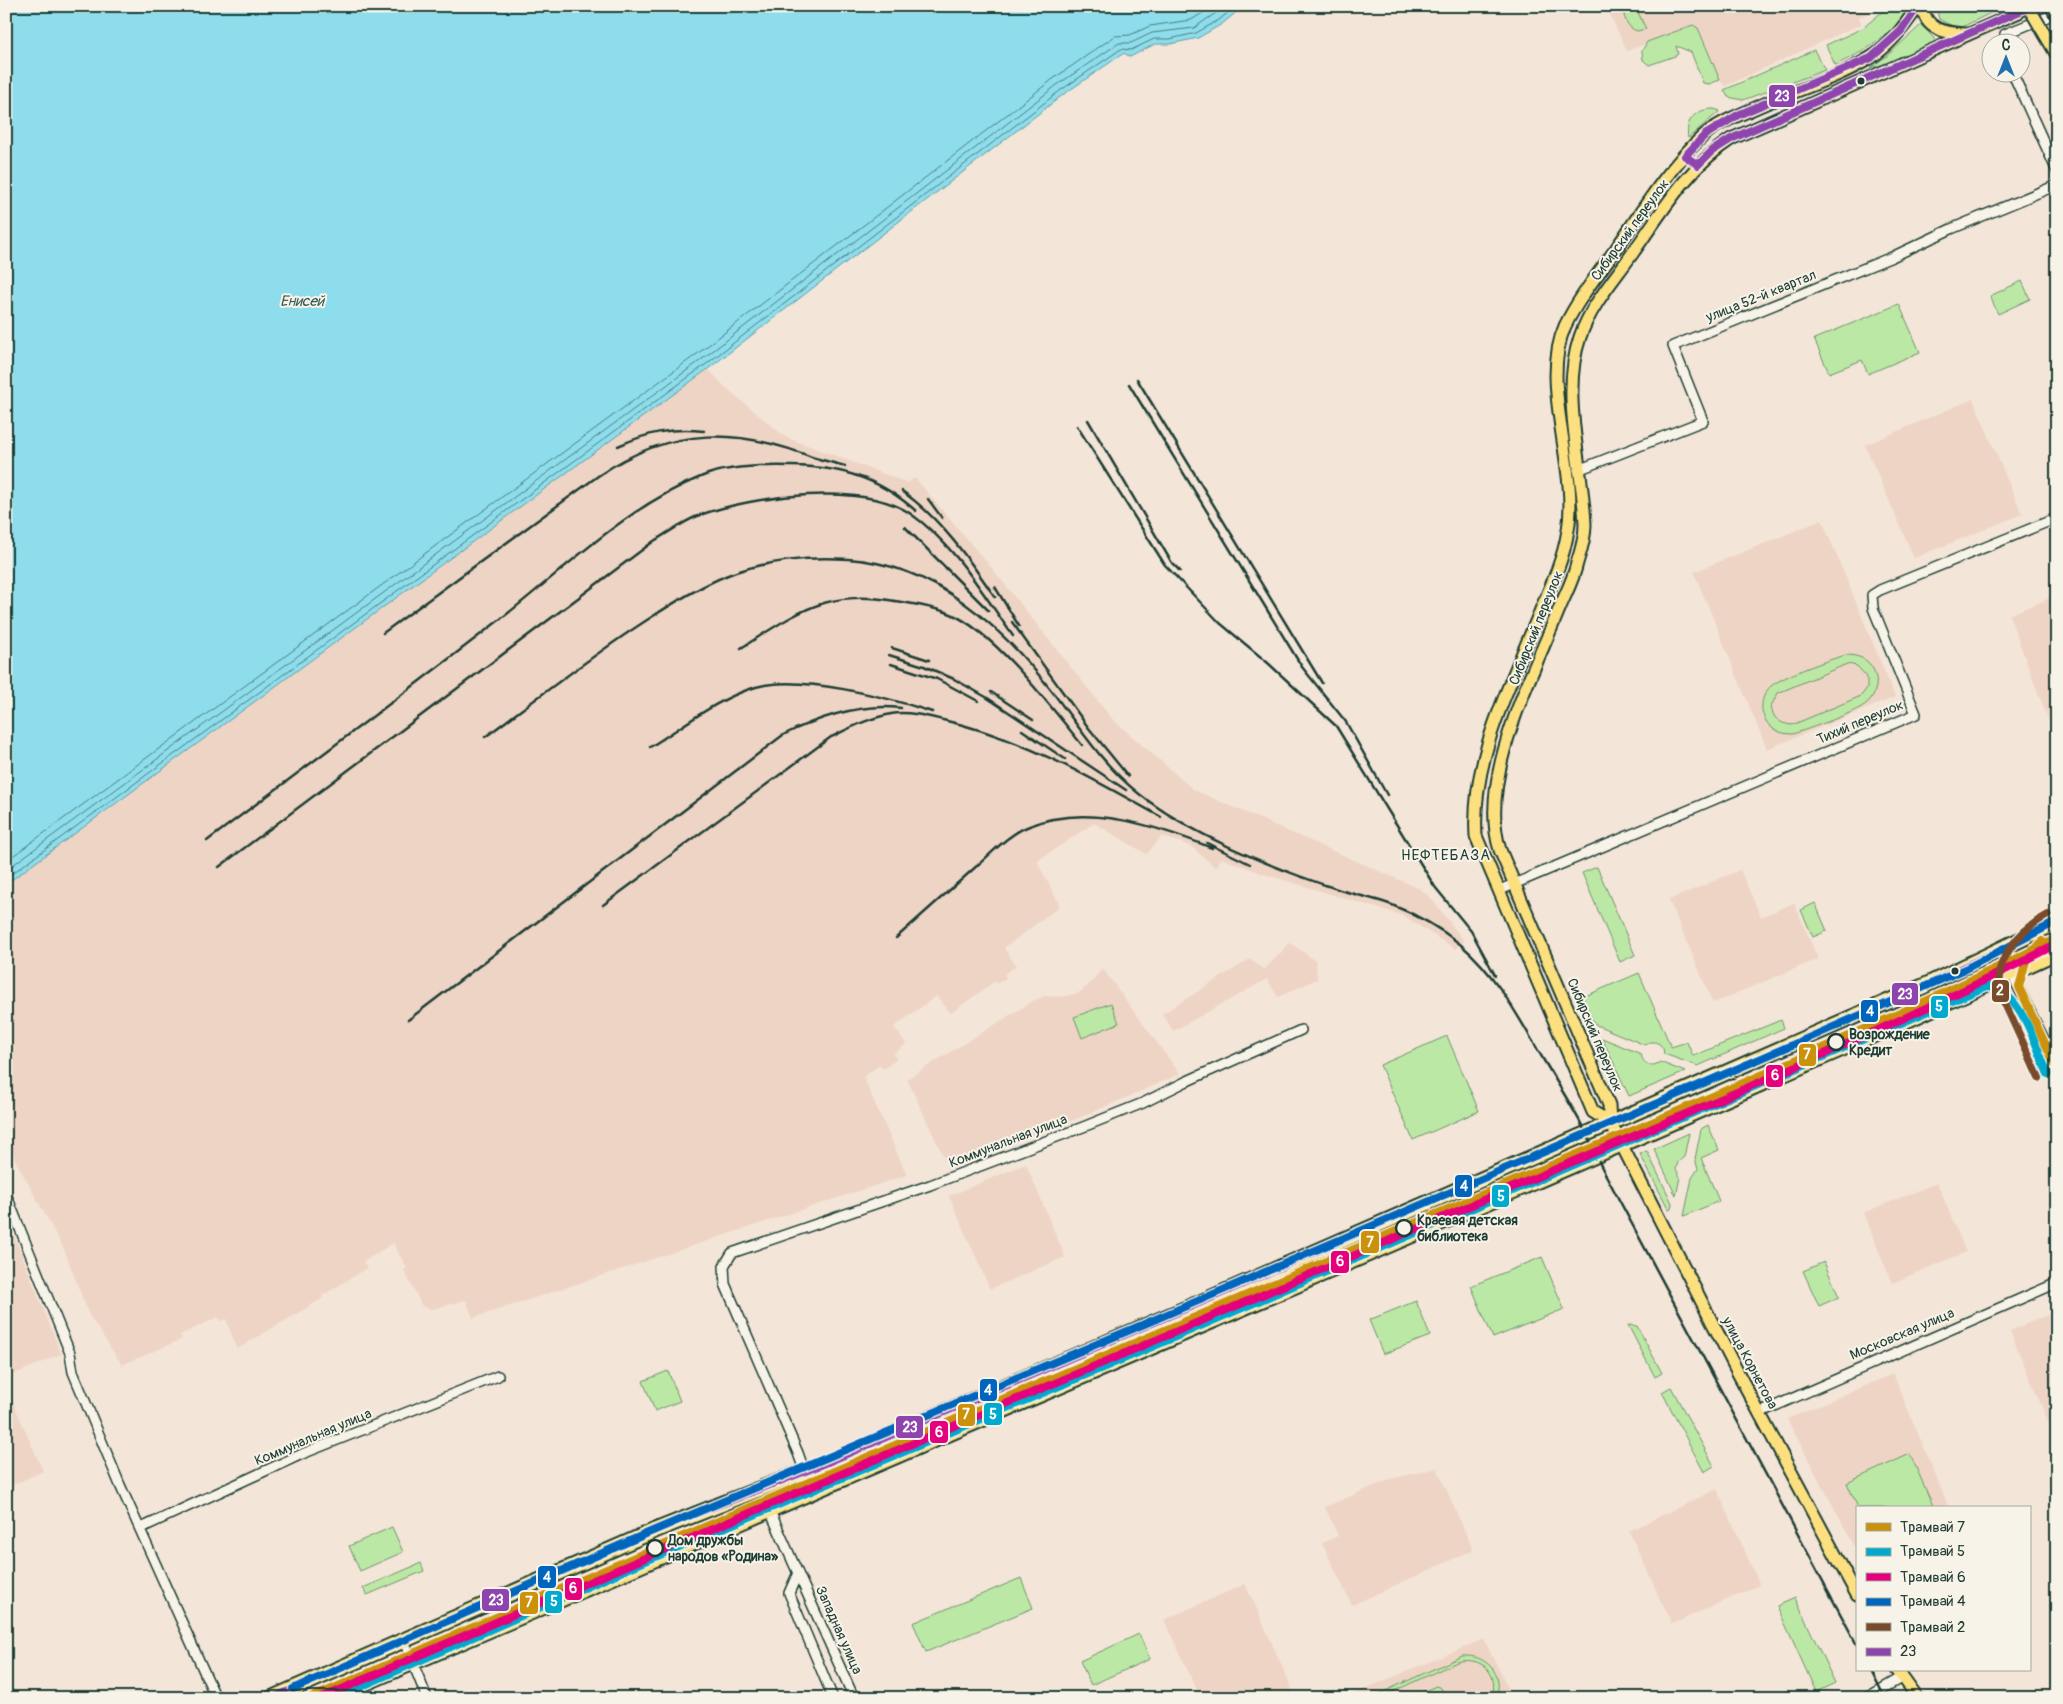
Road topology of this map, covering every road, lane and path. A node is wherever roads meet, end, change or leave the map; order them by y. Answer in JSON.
{"nodes":[{"id":1,"x":1918,"y":6,"type":"edge"},
{"id":2,"x":1923,"y":6,"type":"edge"},
{"id":3,"x":2051,"y":6,"type":"edge"},
{"id":4,"x":2024,"y":9,"type":"edge"},
{"id":5,"x":2057,"y":15,"type":"edge"},
{"id":6,"x":2010,"y":32,"type":"edge"},
{"id":7,"x":1967,"y":34,"type":"junction"},
{"id":8,"x":2057,"y":55,"type":"edge"},
{"id":9,"x":2017,"y":82,"type":"edge"},
{"id":10,"x":1685,"y":156,"type":"junction"},
{"id":11,"x":1698,"y":165,"type":"junction"},
{"id":12,"x":2057,"y":171,"type":"edge"},
{"id":13,"x":2057,"y":185,"type":"edge"},
{"id":14,"x":1584,"y":294,"type":"junction"},
{"id":15,"x":1597,"y":301,"type":"junction"},
{"id":16,"x":1573,"y":387,"type":"junction"},
{"id":17,"x":1558,"y":389,"type":"junction"},
{"id":18,"x":1578,"y":470,"type":"junction"},
{"id":19,"x":2057,"y":518,"type":"edge"},
{"id":20,"x":1514,"y":884,"type":"junction"},
{"id":21,"x":1500,"y":890,"type":"junction"},
{"id":22,"x":2057,"y":922,"type":"edge"},
{"id":23,"x":1999,"y":949,"type":"junction"},
{"id":24,"x":2057,"y":952,"type":"edge"},
{"id":25,"x":2011,"y":973,"type":"junction"},
{"id":26,"x":1301,"y":1030,"type":"dead end"},
{"id":27,"x":2057,"y":1070,"type":"edge"},
{"id":28,"x":1610,"y":1122,"type":"junction"},
{"id":29,"x":1620,"y":1144,"type":"junction"},
{"id":30,"x":6,"y":1194,"type":"edge"},
{"id":31,"x":2057,"y":1283,"type":"edge"},
{"id":32,"x":498,"y":1376,"type":"dead end"},
{"id":33,"x":1759,"y":1413,"type":"junction"},
{"id":34,"x":804,"y":1471,"type":"junction"},
{"id":35,"x":812,"y":1493,"type":"junction"},
{"id":36,"x":770,"y":1511,"type":"junction"},
{"id":37,"x":141,"y":1528,"type":"junction"},
{"id":38,"x":797,"y":1575,"type":"junction"},
{"id":39,"x":1856,"y":1593,"type":"edge"},
{"id":40,"x":404,"y":1641,"type":"junction"},
{"id":41,"x":413,"y":1662,"type":"junction"},
{"id":42,"x":1899,"y":1674,"type":"edge"},
{"id":43,"x":216,"y":1698,"type":"edge"},
{"id":44,"x":272,"y":1698,"type":"edge"},
{"id":45,"x":330,"y":1698,"type":"edge"},
{"id":46,"x":426,"y":1698,"type":"edge"},
{"id":47,"x":833,"y":1698,"type":"edge"},
{"id":48,"x":854,"y":1698,"type":"edge"},
{"id":49,"x":1866,"y":1698,"type":"edge"},
{"id":50,"x":1917,"y":1698,"type":"edge"}],
"edges":[{"from":1,"to":10,"type":"main road","name":"Сибирский переулок"},
{"from":2,"to":7,"type":"main road"},
{"from":3,"to":5,"type":"main road","bridge":true},
{"from":4,"to":7,"type":"main road","name":"Сибирский переулок"},
{"from":4,"to":8,"type":"main road","bridge":true},
{"from":5,"to":6,"type":"street"},
{"from":7,"to":11,"type":"main road","name":"Сибирский переулок"},
{"from":9,"to":12,"type":"street"},
{"from":10,"to":11,"type":"main road"},
{"from":10,"to":14,"type":"main road","name":"Сибирский переулок"},
{"from":11,"to":15,"type":"main road","name":"Сибирский переулок"},
{"from":13,"to":18,"type":"street","name":"улица 52-й квартал"},
{"from":14,"to":15,"type":"main road"},
{"from":14,"to":17,"type":"main road","name":"Сибирский переулок"},
{"from":15,"to":16,"type":"main road","name":"Сибирский переулок"},
{"from":16,"to":17,"type":"main road"},
{"from":16,"to":18,"type":"main road","name":"Сибирский переулок"},
{"from":17,"to":21,"type":"main road","name":"Сибирский переулок"},
{"from":18,"to":20,"type":"main road","name":"Сибирский переулок"},
{"from":19,"to":20,"type":"street","name":"Тихий переулок"},
{"from":20,"to":21,"type":"street"},
{"from":20,"to":28,"type":"main road","name":"Сибирский переулок"},
{"from":21,"to":28,"type":"main road","name":"Сибирский переулок"},
{"from":22,"to":23,"type":"highway"},
{"from":23,"to":25,"type":"street"},
{"from":23,"to":28,"type":"highway"},
{"from":24,"to":25,"type":"highway"},
{"from":25,"to":27,"type":"street"},
{"from":25,"to":29,"type":"highway"},
{"from":26,"to":34,"type":"street","name":"Коммунальная улица"},
{"from":28,"to":29,"type":"main road","name":"улица Корнетова"},
{"from":28,"to":34,"type":"highway"},
{"from":29,"to":33,"type":"main road","name":"улица Корнетова"},
{"from":29,"to":35,"type":"highway"},
{"from":30,"to":37,"type":"street"},
{"from":31,"to":33,"type":"street","name":"Московская улица"},
{"from":32,"to":37,"type":"street","name":"Коммунальная улица"},
{"from":33,"to":39,"type":"main road","name":"улица Корнетова"},
{"from":34,"to":35,"type":"street"},
{"from":34,"to":40,"type":"highway"},
{"from":35,"to":36,"type":"highway"},
{"from":36,"to":38,"type":"street","name":"Западная улица"},
{"from":36,"to":41,"type":"highway"},
{"from":37,"to":43,"type":"street"},
{"from":38,"to":47,"type":"street","name":"Западная улица"},
{"from":38,"to":48,"type":"street","name":"Западная улица"},
{"from":40,"to":41,"type":"street"},
{"from":40,"to":44,"type":"highway"},
{"from":41,"to":45,"type":"highway"},
{"from":41,"to":46,"type":"street"},
{"from":42,"to":49,"type":"street"},
{"from":42,"to":50,"type":"main road"}]}
